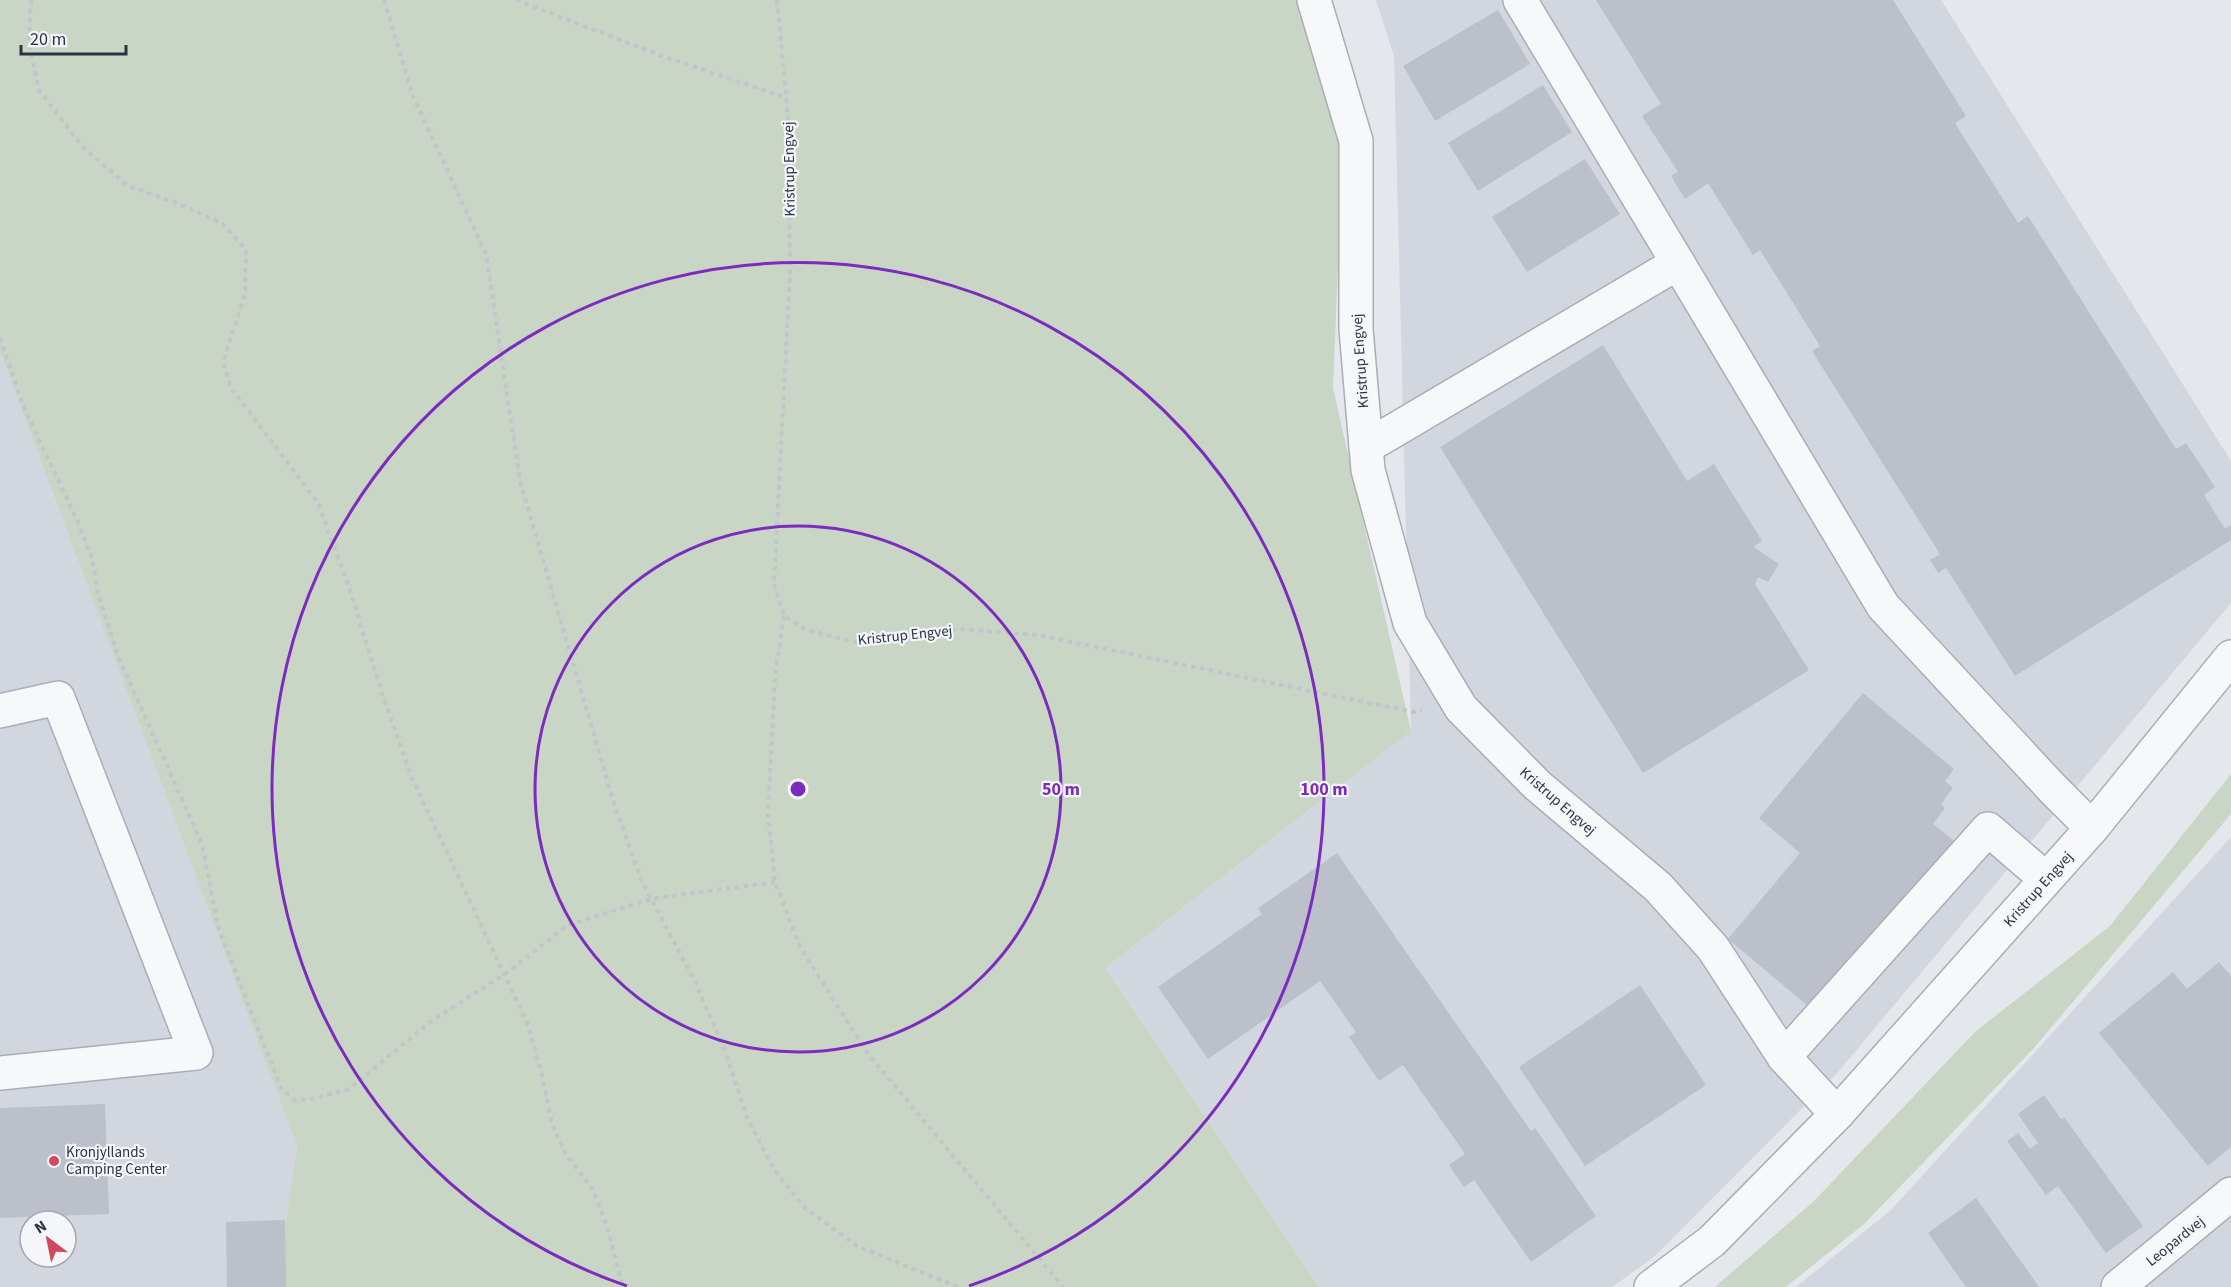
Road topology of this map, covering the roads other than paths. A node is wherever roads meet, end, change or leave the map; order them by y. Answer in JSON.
{"nodes":[{"id":1,"x":1314,"y":0,"type":"edge"},
{"id":2,"x":1520,"y":0,"type":"edge"},
{"id":3,"x":1678,"y":263,"type":"junction"},
{"id":4,"x":1366,"y":447,"type":"junction"},
{"id":5,"x":2231,"y":657,"type":"edge"},
{"id":6,"x":0,"y":711,"type":"edge"},
{"id":7,"x":2092,"y":828,"type":"junction"},
{"id":8,"x":2046,"y":879,"type":"junction"},
{"id":9,"x":1785,"y":1057,"type":"junction"},
{"id":10,"x":0,"y":1073,"type":"edge"},
{"id":11,"x":1838,"y":1114,"type":"junction"},
{"id":12,"x":2231,"y":1194,"type":"edge"},
{"id":13,"x":1652,"y":1287,"type":"edge"},
{"id":14,"x":2118,"y":1287,"type":"edge"}],
"edges":[{"from":1,"to":4,"type":"street","name":"Kristrup Engvej"},
{"from":2,"to":3,"type":"street"},
{"from":3,"to":4,"type":"street"},
{"from":3,"to":7,"type":"street"},
{"from":4,"to":9,"type":"street","name":"Kristrup Engvej"},
{"from":5,"to":7,"type":"street","name":"Kristrup Engvej"},
{"from":6,"to":10,"type":"street"},
{"from":7,"to":8,"type":"street","name":"Kristrup Engvej"},
{"from":8,"to":9,"type":"street"},
{"from":8,"to":11,"type":"street","name":"Kristrup Engvej"},
{"from":9,"to":11,"type":"street","name":"Kristrup Engvej"},
{"from":11,"to":13,"type":"street","name":"Kristrup Engvej"},
{"from":12,"to":14,"type":"street","name":"Leopardvej"}]}
